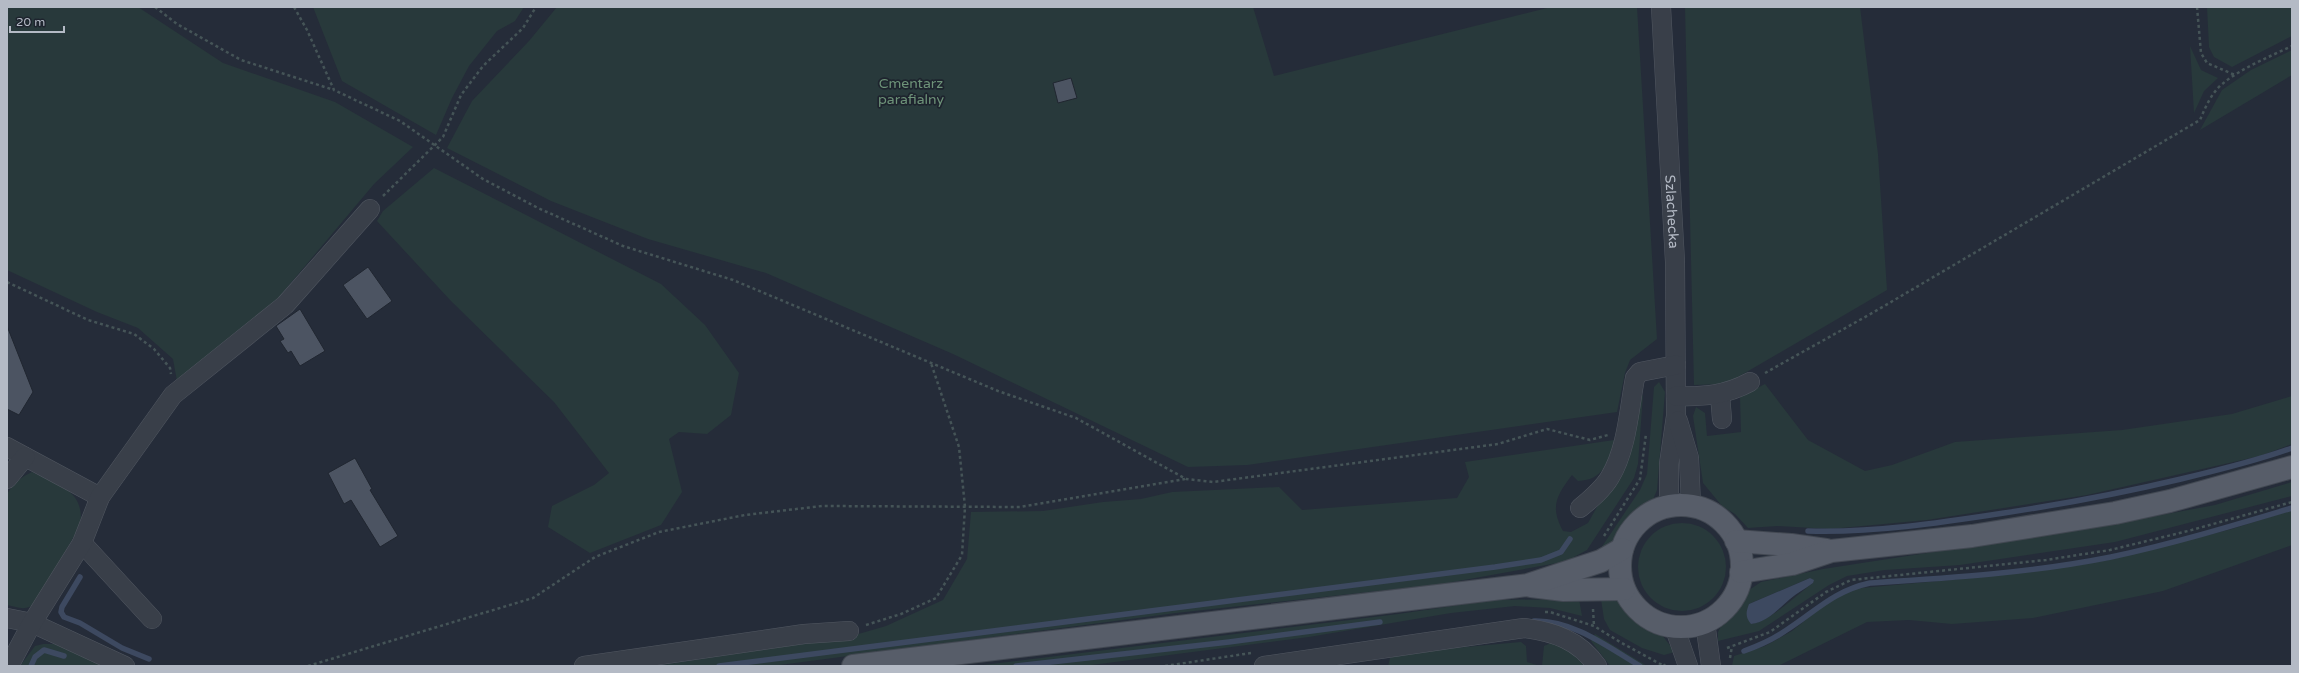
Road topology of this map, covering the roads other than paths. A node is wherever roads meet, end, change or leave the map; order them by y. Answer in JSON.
{"nodes":[{"id":1,"x":1661,"y":7,"type":"edge"},
{"id":2,"x":370,"y":209,"type":"road end"},
{"id":3,"x":1676,"y":365,"type":"junction"},
{"id":4,"x":1750,"y":382,"type":"road end"},
{"id":5,"x":1720,"y":395,"type":"junction"},
{"id":6,"x":1676,"y":396,"type":"junction"},
{"id":7,"x":1676,"y":416,"type":"junction"},
{"id":8,"x":1722,"y":419,"type":"dead end"},
{"id":9,"x":7,"y":447,"type":"edge"},
{"id":10,"x":25,"y":457,"type":"junction"},
{"id":11,"x":2292,"y":467,"type":"edge"},
{"id":12,"x":7,"y":479,"type":"edge"},
{"id":13,"x":100,"y":497,"type":"junction"},
{"id":14,"x":1691,"y":505,"type":"junction"},
{"id":15,"x":1669,"y":506,"type":"junction"},
{"id":16,"x":1580,"y":508,"type":"dead end"},
{"id":17,"x":1736,"y":541,"type":"junction"},
{"id":18,"x":82,"y":543,"type":"junction"},
{"id":19,"x":1622,"y":549,"type":"junction"},
{"id":20,"x":1831,"y":551,"type":"junction"},
{"id":21,"x":1741,"y":572,"type":"junction"},
{"id":22,"x":1528,"y":585,"type":"junction"},
{"id":23,"x":1624,"y":589,"type":"junction"},
{"id":24,"x":7,"y":618,"type":"edge"},
{"id":25,"x":152,"y":619,"type":"dead end"},
{"id":26,"x":1705,"y":622,"type":"junction"},
{"id":27,"x":32,"y":623,"type":"junction"},
{"id":28,"x":1674,"y":626,"type":"junction"},
{"id":29,"x":849,"y":631,"type":"road end"},
{"id":30,"x":9,"y":666,"type":"edge"},
{"id":31,"x":125,"y":666,"type":"edge"},
{"id":32,"x":584,"y":666,"type":"edge"},
{"id":33,"x":853,"y":666,"type":"edge"},
{"id":34,"x":1264,"y":666,"type":"edge"},
{"id":35,"x":1597,"y":666,"type":"edge"},
{"id":36,"x":1688,"y":666,"type":"edge"},
{"id":37,"x":1711,"y":666,"type":"edge"}],
"edges":[{"from":1,"to":3,"type":"street","name":"Szlachecka"},
{"from":2,"to":13,"type":"street"},
{"from":3,"to":6,"type":"street","name":"Szlachecka"},
{"from":3,"to":16,"type":"street"},
{"from":4,"to":5,"type":"street"},
{"from":5,"to":6,"type":"street"},
{"from":5,"to":8,"type":"street"},
{"from":6,"to":7,"type":"street","name":"Szlachecka"},
{"from":7,"to":14,"type":"street","name":"Szlachecka"},
{"from":7,"to":15,"type":"street","name":"Szlachecka"},
{"from":9,"to":10,"type":"street"},
{"from":10,"to":12,"type":"street"},
{"from":10,"to":13,"type":"street"},
{"from":11,"to":20,"type":"main road"},
{"from":13,"to":18,"type":"street"},
{"from":14,"to":15,"type":"main road"},
{"from":14,"to":17,"type":"main road"},
{"from":15,"to":19,"type":"main road"},
{"from":17,"to":20,"type":"main road"},
{"from":17,"to":21,"type":"main road"},
{"from":18,"to":25,"type":"street"},
{"from":18,"to":27,"type":"street"},
{"from":19,"to":22,"type":"main road"},
{"from":19,"to":23,"type":"main road"},
{"from":20,"to":21,"type":"main road"},
{"from":21,"to":26,"type":"main road"},
{"from":22,"to":23,"type":"main road"},
{"from":22,"to":33,"type":"main road"},
{"from":23,"to":28,"type":"main road"},
{"from":24,"to":27,"type":"street"},
{"from":26,"to":28,"type":"main road"},
{"from":26,"to":37,"type":"street"},
{"from":27,"to":30,"type":"street"},
{"from":27,"to":31,"type":"street"},
{"from":28,"to":36,"type":"street"},
{"from":29,"to":32,"type":"street"},
{"from":34,"to":35,"type":"street"}]}
